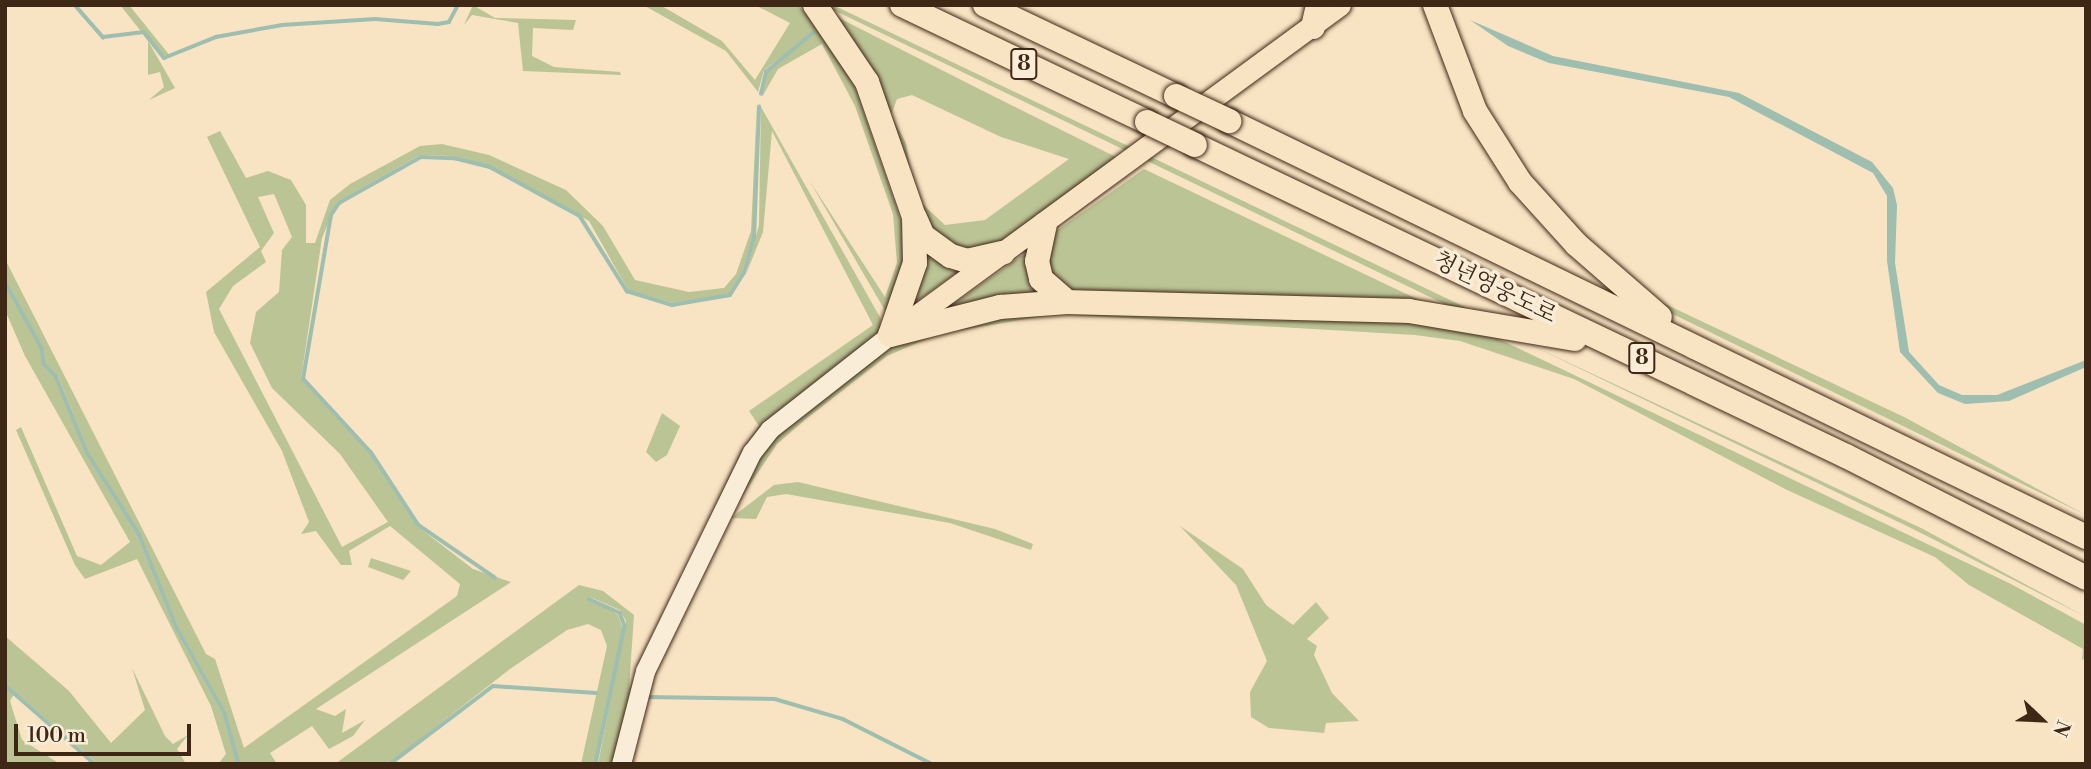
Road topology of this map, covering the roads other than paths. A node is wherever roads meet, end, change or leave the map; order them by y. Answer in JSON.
{"nodes":[{"id":1,"x":815,"y":5,"type":"edge"},
{"id":2,"x":902,"y":5,"type":"edge"},
{"id":3,"x":985,"y":5,"type":"edge"},
{"id":4,"x":1340,"y":5,"type":"edge"},
{"id":5,"x":1426,"y":5,"type":"edge"},
{"id":6,"x":1435,"y":5,"type":"edge"},
{"id":7,"x":1315,"y":16,"type":"edge"},
{"id":8,"x":1440,"y":30,"type":"junction"},
{"id":9,"x":914,"y":217,"type":"junction"},
{"id":10,"x":1045,"y":224,"type":"junction"},
{"id":11,"x":1003,"y":253,"type":"junction"},
{"id":12,"x":1067,"y":302,"type":"junction"},
{"id":13,"x":890,"y":335,"type":"junction"},
{"id":14,"x":1710,"y":351,"type":"junction"},
{"id":15,"x":1635,"y":355,"type":"junction"},
{"id":16,"x":2086,"y":537,"type":"edge"},
{"id":17,"x":2086,"y":578,"type":"edge"},
{"id":18,"x":621,"y":764,"type":"edge"}],
"edges":[{"from":1,"to":9,"type":"highway"},
{"from":2,"to":15,"type":"highway","name":"청년영웅도로","number":"8","bridge":true},
{"from":3,"to":14,"type":"highway","name":"청년영웅도로","number":"8","bridge":true},
{"from":4,"to":7,"type":"main road"},
{"from":5,"to":8,"type":"highway"},
{"from":6,"to":8,"type":"highway"},
{"from":7,"to":10,"type":"main road"},
{"from":8,"to":14,"type":"highway"},
{"from":9,"to":11,"type":"highway"},
{"from":9,"to":13,"type":"highway"},
{"from":10,"to":11,"type":"main road"},
{"from":10,"to":12,"type":"highway"},
{"from":11,"to":13,"type":"main road"},
{"from":12,"to":13,"type":"highway"},
{"from":12,"to":15,"type":"highway"},
{"from":13,"to":18,"type":"main road"},
{"from":14,"to":16,"type":"highway","name":"청년영웅도로","number":"8"},
{"from":15,"to":17,"type":"highway","name":"청년영웅도로","number":"8"}]}
